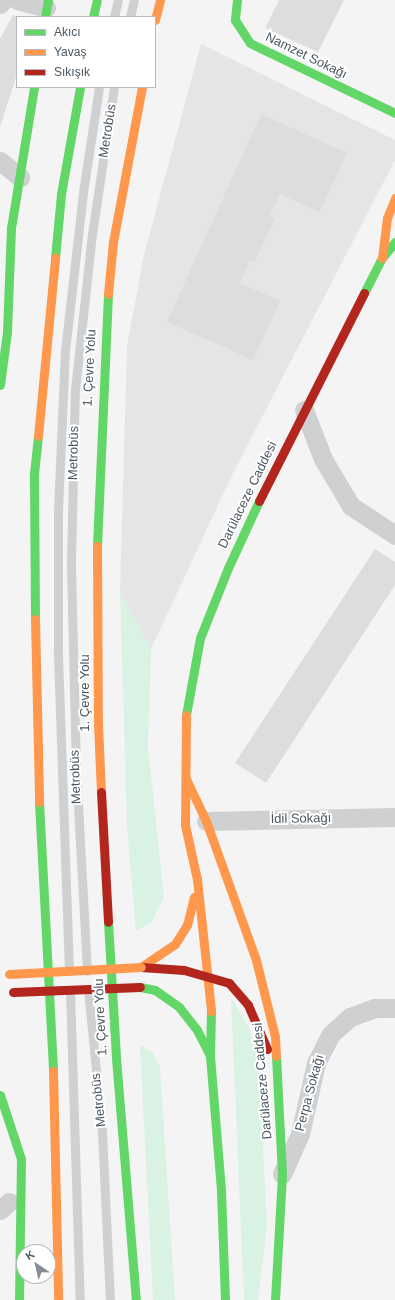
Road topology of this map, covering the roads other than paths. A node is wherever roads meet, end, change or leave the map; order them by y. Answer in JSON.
{"nodes":[{"id":1,"x":2,"y":0,"type":"edge"},
{"id":2,"x":17,"y":0,"type":"edge"},
{"id":3,"x":97,"y":0,"type":"edge"},
{"id":4,"x":118,"y":0,"type":"edge"},
{"id":5,"x":134,"y":0,"type":"edge"},
{"id":6,"x":160,"y":0,"type":"edge"},
{"id":7,"x":237,"y":0,"type":"edge"},
{"id":8,"x":0,"y":4,"type":"edge"},
{"id":9,"x":46,"y":8,"type":"edge"},
{"id":10,"x":93,"y":16,"type":"edge"},
{"id":11,"x":114,"y":16,"type":"edge"},
{"id":12,"x":130,"y":16,"type":"edge"},
{"id":13,"x":156,"y":16,"type":"edge"},
{"id":14,"x":34,"y":88,"type":"edge"},
{"id":15,"x":80,"y":88,"type":"edge"},
{"id":16,"x":99,"y":88,"type":"edge"},
{"id":17,"x":114,"y":88,"type":"edge"},
{"id":18,"x":142,"y":88,"type":"edge"},
{"id":19,"x":395,"y":113,"type":"edge"},
{"id":20,"x":0,"y":161,"type":"edge"},
{"id":21,"x":20,"y":177,"type":"junction"},
{"id":22,"x":395,"y":198,"type":"edge"},
{"id":23,"x":395,"y":242,"type":"edge"},
{"id":24,"x":382,"y":258,"type":"junction"},
{"id":25,"x":0,"y":385,"type":"edge"},
{"id":26,"x":304,"y":410,"type":"junction"},
{"id":27,"x":395,"y":534,"type":"edge"},
{"id":28,"x":185,"y":778,"type":"junction"},
{"id":29,"x":395,"y":816,"type":"edge"},
{"id":30,"x":206,"y":821,"type":"junction"},
{"id":31,"x":185,"y":825,"type":"junction"},
{"id":32,"x":197,"y":879,"type":"junction"},
{"id":33,"x":142,"y":967,"type":"junction"},
{"id":34,"x":207,"y":974,"type":"junction"},
{"id":35,"x":0,"y":980,"type":"edge"},
{"id":36,"x":0,"y":989,"type":"edge"},
{"id":37,"x":395,"y":1008,"type":"edge"},
{"id":38,"x":210,"y":1056,"type":"junction"},
{"id":39,"x":276,"y":1071,"type":"junction"},
{"id":40,"x":0,"y":1095,"type":"edge"},
{"id":41,"x":282,"y":1174,"type":"junction"},
{"id":42,"x":8,"y":1204,"type":"edge"},
{"id":43,"x":19,"y":1300,"type":"edge"},
{"id":44,"x":58,"y":1300,"type":"edge"},
{"id":45,"x":80,"y":1300,"type":"edge"},
{"id":46,"x":110,"y":1300,"type":"edge"},
{"id":47,"x":136,"y":1300,"type":"edge"},
{"id":48,"x":225,"y":1300,"type":"edge"},
{"id":49,"x":275,"y":1300,"type":"edge"}],
"edges":[{"from":1,"to":8,"type":"street"},
{"from":2,"to":9,"type":"street"},
{"from":3,"to":10,"type":"main road"},
{"from":4,"to":11,"type":"lane"},
{"from":5,"to":12,"type":"lane"},
{"from":6,"to":13,"type":"main road"},
{"from":7,"to":19,"type":"main road","name":"Namzet Sokağı"},
{"from":14,"to":21,"type":"main road"},
{"from":15,"to":44,"type":"main road"},
{"from":16,"to":45,"type":"lane","name":"Metrobüs"},
{"from":17,"to":46,"type":"lane","name":"Metrobüs"},
{"from":18,"to":47,"type":"main road","name":"1. Çevre Yolu"},
{"from":20,"to":21,"type":"street"},
{"from":21,"to":25,"type":"main road"},
{"from":22,"to":24,"type":"main road"},
{"from":23,"to":24,"type":"main road","name":"Darülaceze Caddesi"},
{"from":24,"to":26,"type":"main road","name":"Darülaceze Caddesi"},
{"from":26,"to":27,"type":"street"},
{"from":26,"to":28,"type":"main road","name":"Darülaceze Caddesi"},
{"from":28,"to":30,"type":"main road","name":"Darülaceze Caddesi"},
{"from":28,"to":31,"type":"main road","name":"Darülaceze Caddesi"},
{"from":29,"to":30,"type":"street","name":"İdil Sokağı"},
{"from":30,"to":31,"type":"main road"},
{"from":30,"to":39,"type":"main road","name":"Darülaceze Caddesi"},
{"from":31,"to":32,"type":"main road","name":"Darülaceze Caddesi"},
{"from":32,"to":33,"type":"main road"},
{"from":32,"to":34,"type":"main road","name":"Darülaceze Caddesi"},
{"from":33,"to":34,"type":"main road"},
{"from":33,"to":35,"type":"main road","bridge":true},
{"from":34,"to":38,"type":"main road","name":"Darülaceze Caddesi"},
{"from":34,"to":39,"type":"main road"},
{"from":36,"to":38,"type":"main road","bridge":true},
{"from":37,"to":41,"type":"street","name":"Perpa Sokağı"},
{"from":38,"to":48,"type":"main road","name":"Darülaceze Caddesi"},
{"from":39,"to":41,"type":"main road","name":"Darülaceze Caddesi"},
{"from":40,"to":42,"type":"main road"},
{"from":41,"to":49,"type":"main road","name":"Darülaceze Caddesi"},
{"from":42,"to":43,"type":"main road"}]}
